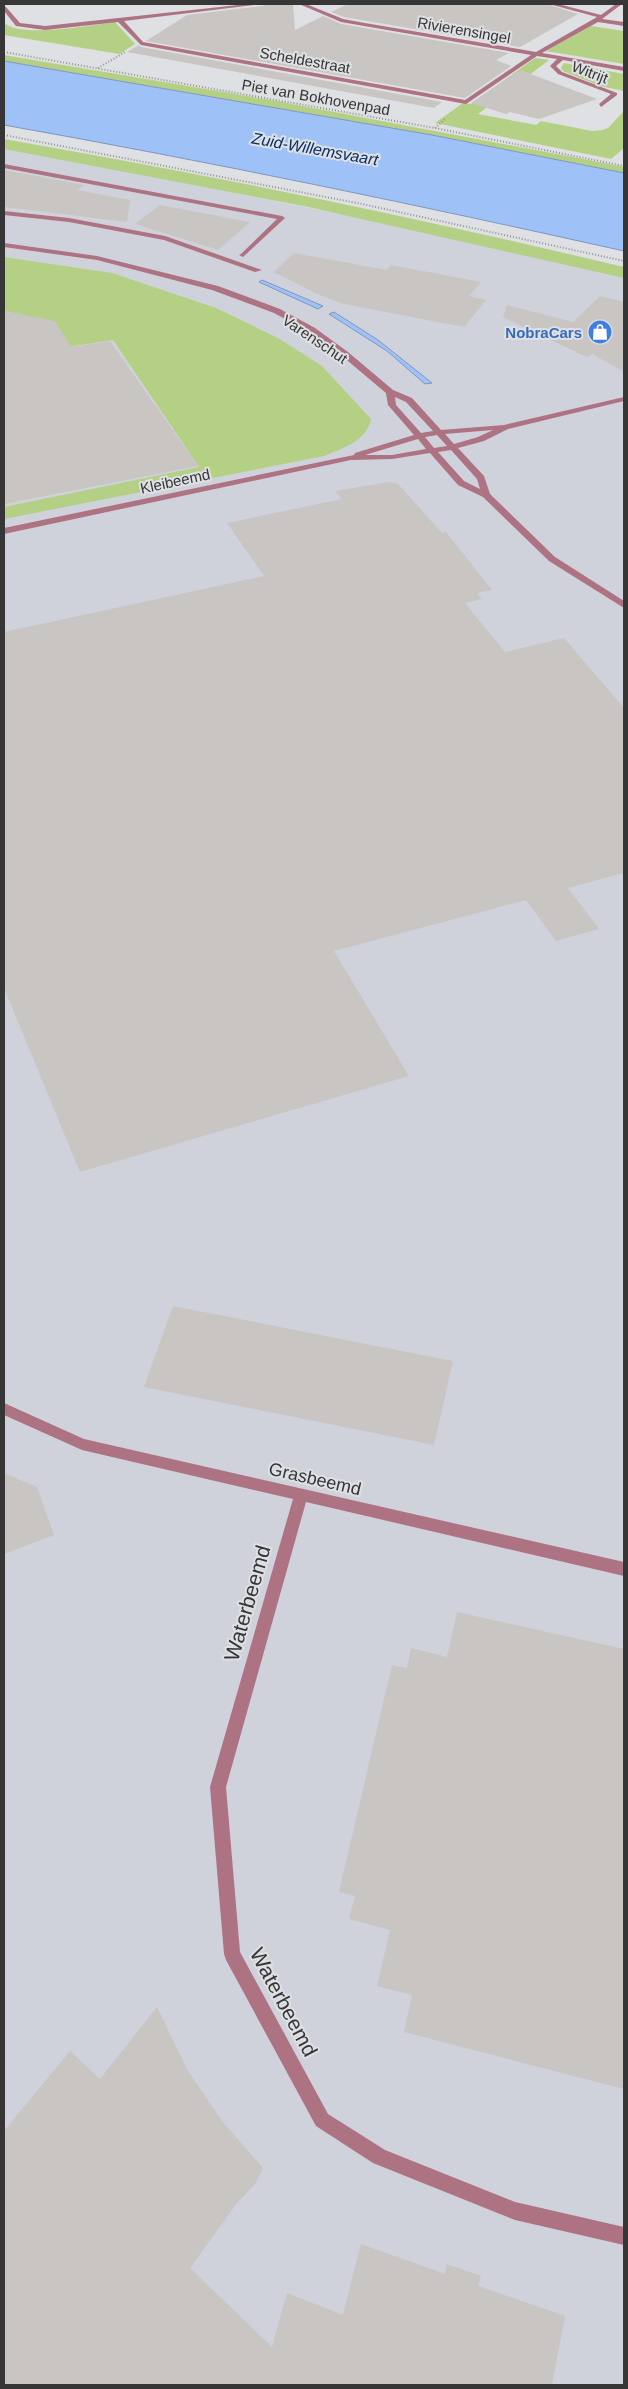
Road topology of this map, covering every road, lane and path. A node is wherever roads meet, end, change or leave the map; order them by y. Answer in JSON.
{"nodes":[{"id":1,"x":260,"y":4,"type":"edge"},
{"id":2,"x":302,"y":4,"type":"edge"},
{"id":3,"x":552,"y":4,"type":"edge"},
{"id":4,"x":620,"y":4,"type":"edge"},
{"id":5,"x":4,"y":8,"type":"edge"},
{"id":6,"x":6,"y":15,"type":"edge"},
{"id":7,"x":599,"y":18,"type":"junction"},
{"id":8,"x":119,"y":19,"type":"junction"},
{"id":9,"x":624,"y":24,"type":"edge"},
{"id":10,"x":132,"y":33,"type":"junction"},
{"id":11,"x":141,"y":35,"type":"dead end"},
{"id":12,"x":141,"y":42,"type":"junction"},
{"id":13,"x":4,"y":52,"type":"edge"},
{"id":14,"x":535,"y":55,"type":"junction"},
{"id":15,"x":561,"y":59,"type":"junction"},
{"id":16,"x":97,"y":68,"type":"junction"},
{"id":17,"x":624,"y":70,"type":"edge"},
{"id":18,"x":467,"y":94,"type":"dead end"},
{"id":19,"x":477,"y":95,"type":"junction"},
{"id":20,"x":601,"y":105,"type":"dead end"},
{"id":21,"x":4,"y":135,"type":"edge"},
{"id":22,"x":624,"y":162,"type":"edge"},
{"id":23,"x":621,"y":165,"type":"junction"},
{"id":24,"x":4,"y":166,"type":"edge"},
{"id":25,"x":624,"y":166,"type":"edge"},
{"id":26,"x":4,"y":213,"type":"edge"},
{"id":27,"x":6,"y":245,"type":"edge"},
{"id":28,"x":243,"y":255,"type":"dead end"},
{"id":29,"x":624,"y":261,"type":"edge"},
{"id":30,"x":258,"y":270,"type":"dead end"},
{"id":31,"x":390,"y":392,"type":"junction"},
{"id":32,"x":624,"y":399,"type":"edge"},
{"id":33,"x":504,"y":427,"type":"junction"},
{"id":34,"x":441,"y":434,"type":"junction"},
{"id":35,"x":420,"y":438,"type":"junction"},
{"id":36,"x":453,"y":446,"type":"junction"},
{"id":37,"x":432,"y":450,"type":"junction"},
{"id":38,"x":351,"y":458,"type":"junction"},
{"id":39,"x":486,"y":495,"type":"junction"},
{"id":40,"x":4,"y":531,"type":"edge"},
{"id":41,"x":624,"y":606,"type":"edge"},
{"id":42,"x":4,"y":1410,"type":"edge"},
{"id":43,"x":301,"y":1495,"type":"junction"},
{"id":44,"x":624,"y":1569,"type":"edge"},
{"id":45,"x":624,"y":2236,"type":"edge"}],
"edges":[{"from":1,"to":8,"type":"street"},
{"from":2,"to":14,"type":"street","name":"Rivierensingel"},
{"from":3,"to":7,"type":"street"},
{"from":4,"to":7,"type":"street","name":"Scheldestraat"},
{"from":5,"to":6,"type":"street"},
{"from":6,"to":8,"type":"street"},
{"from":7,"to":9,"type":"street"},
{"from":7,"to":14,"type":"street","name":"Scheldestraat"},
{"from":8,"to":10,"type":"street"},
{"from":10,"to":11,"type":"street"},
{"from":10,"to":12,"type":"street"},
{"from":12,"to":16,"type":"path"},
{"from":12,"to":19,"type":"street","name":"Scheldestraat"},
{"from":13,"to":16,"type":"path","name":"Piet van Bokhovenpad"},
{"from":14,"to":15,"type":"street","name":"Rivierensingel"},
{"from":14,"to":19,"type":"street","name":"Scheldestraat"},
{"from":15,"to":17,"type":"street","name":"Rivierensingel"},
{"from":15,"to":20,"type":"street","name":"Witrijt"},
{"from":16,"to":23,"type":"path","name":"Piet van Bokhovenpad"},
{"from":18,"to":19,"type":"street"},
{"from":21,"to":29,"type":"path"},
{"from":22,"to":23,"type":"path"},
{"from":23,"to":25,"type":"path","name":"Piet van Bokhovenpad"},
{"from":24,"to":28,"type":"street"},
{"from":26,"to":30,"type":"street"},
{"from":27,"to":31,"type":"street","name":"Varenschut"},
{"from":31,"to":34,"type":"street","name":"Varenschut"},
{"from":31,"to":35,"type":"street","name":"Varenschut"},
{"from":32,"to":33,"type":"street"},
{"from":33,"to":34,"type":"street"},
{"from":33,"to":36,"type":"street"},
{"from":34,"to":35,"type":"street","name":"Kleibeemd"},
{"from":34,"to":36,"type":"street","name":"Varenschut"},
{"from":35,"to":37,"type":"street","name":"Varenschut"},
{"from":35,"to":38,"type":"street","name":"Kleibeemd"},
{"from":36,"to":37,"type":"street","name":"Kleibeemd"},
{"from":36,"to":39,"type":"street","name":"Varenschut"},
{"from":37,"to":38,"type":"street","name":"Kleibeemd"},
{"from":37,"to":39,"type":"street","name":"Varenschut"},
{"from":38,"to":40,"type":"street","name":"Kleibeemd"},
{"from":39,"to":41,"type":"street","name":"Varenschut"},
{"from":42,"to":43,"type":"street","name":"Grasbeemd"},
{"from":43,"to":44,"type":"street","name":"Grasbeemd"},
{"from":43,"to":45,"type":"street","name":"Waterbeemd"}]}
